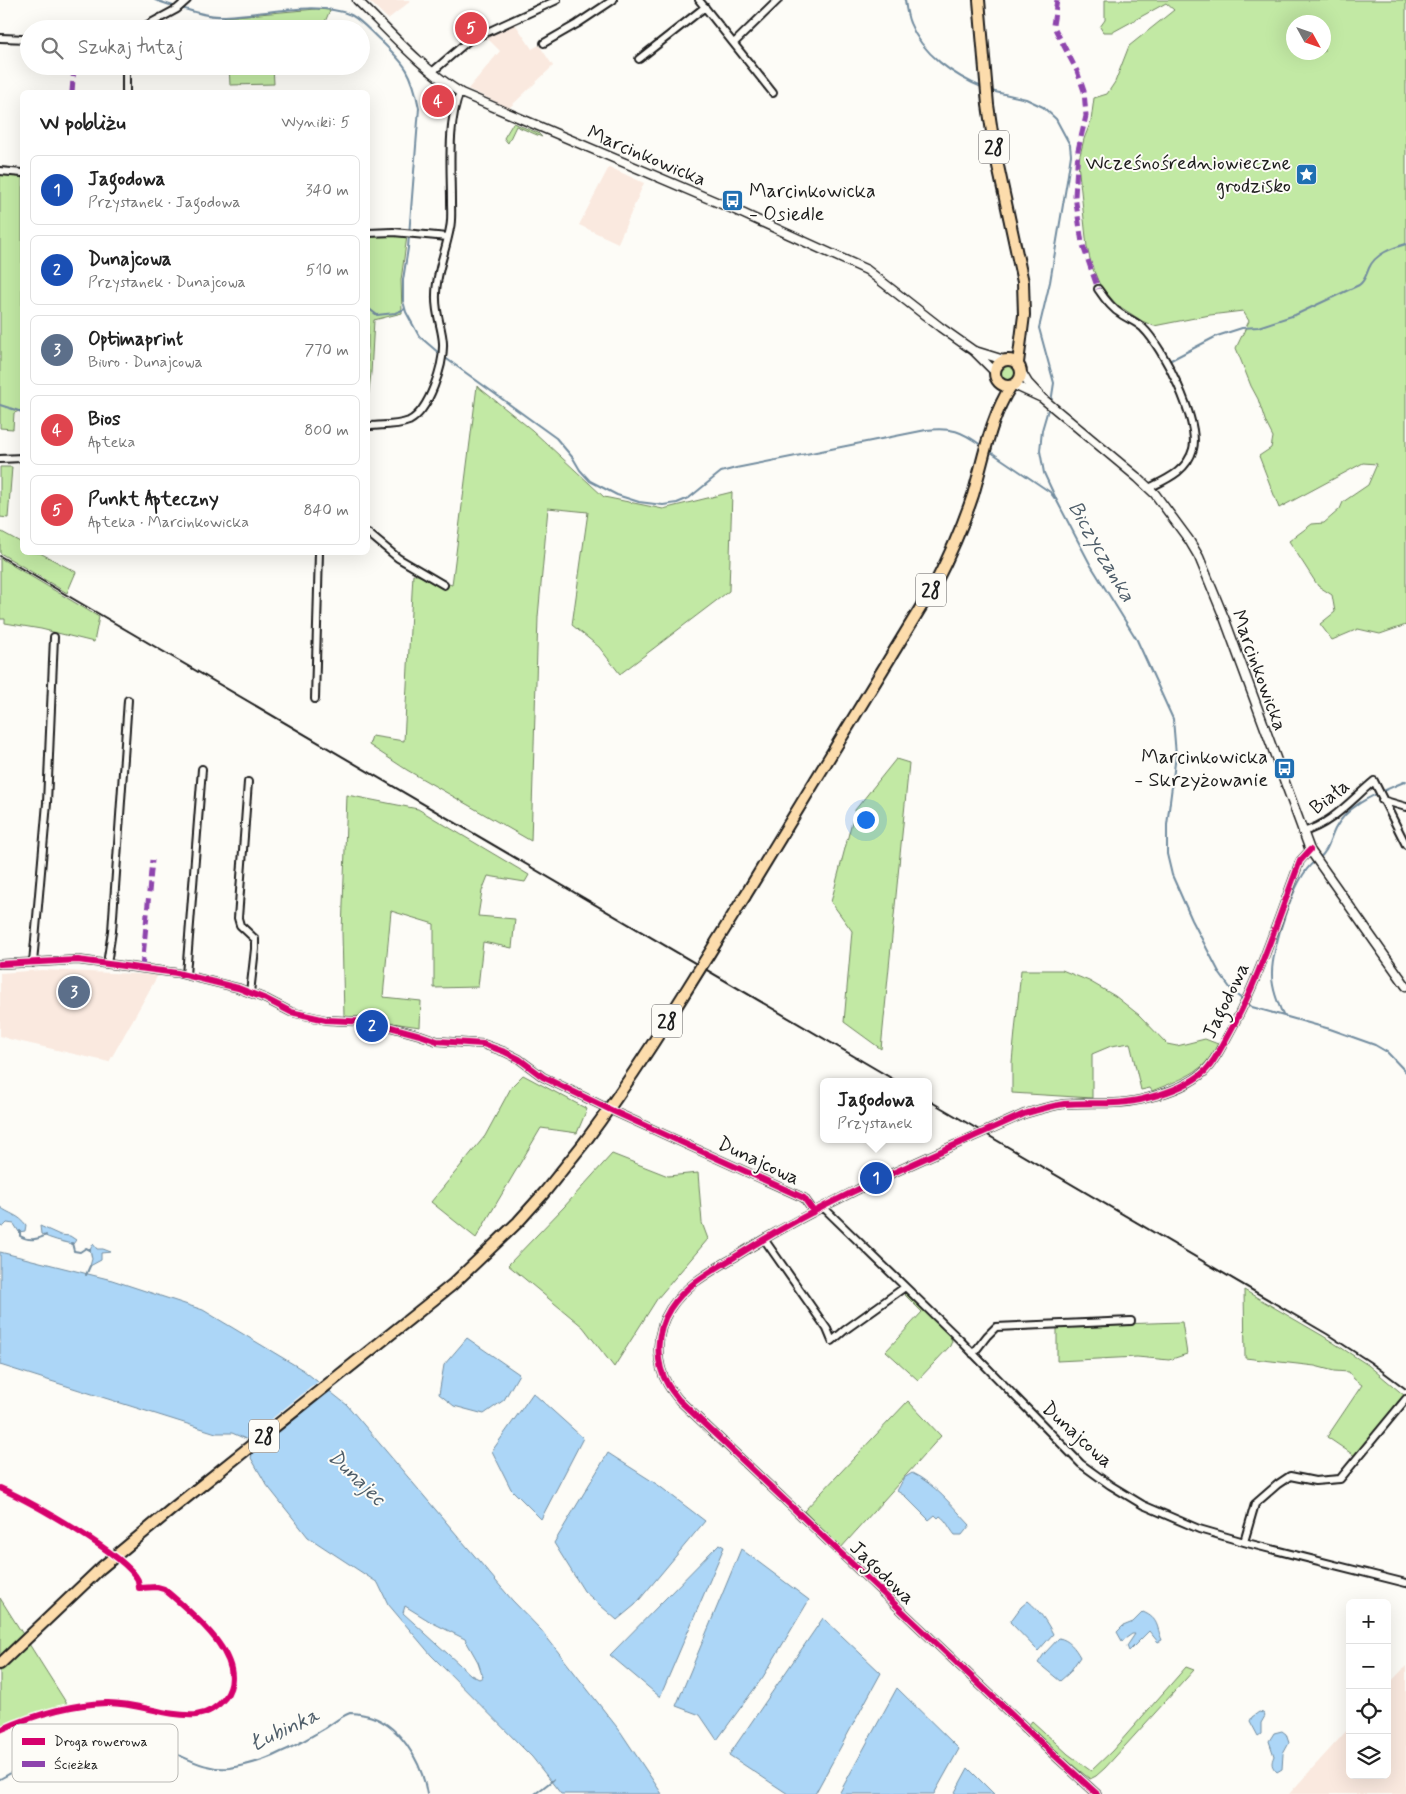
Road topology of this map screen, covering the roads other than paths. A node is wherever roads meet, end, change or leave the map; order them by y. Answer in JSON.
{"nodes":[{"id":1,"x":187,"y":0,"type":"edge"},
{"id":2,"x":357,"y":0,"type":"edge"},
{"id":3,"x":558,"y":0,"type":"edge"},
{"id":4,"x":613,"y":0,"type":"edge"},
{"id":5,"x":699,"y":0,"type":"edge"},
{"id":6,"x":778,"y":0,"type":"edge"},
{"id":7,"x":979,"y":0,"type":"edge"},
{"id":8,"x":705,"y":7,"type":"junction"},
{"id":9,"x":157,"y":20,"type":"edge"},
{"id":10,"x":0,"y":38,"type":"edge"},
{"id":11,"x":20,"y":39,"type":"edge"},
{"id":12,"x":544,"y":43,"type":"dead end"},
{"id":13,"x":734,"y":44,"type":"junction"},
{"id":14,"x":639,"y":59,"type":"dead end"},
{"id":15,"x":432,"y":72,"type":"junction"},
{"id":16,"x":126,"y":75,"type":"edge"},
{"id":17,"x":126,"y":90,"type":"edge"},
{"id":18,"x":460,"y":92,"type":"junction"},
{"id":19,"x":773,"y":93,"type":"dead end"},
{"id":20,"x":0,"y":171,"type":"edge"},
{"id":21,"x":20,"y":173,"type":"edge"},
{"id":22,"x":370,"y":232,"type":"edge"},
{"id":23,"x":448,"y":237,"type":"junction"},
{"id":24,"x":1098,"y":289,"type":"dead end"},
{"id":25,"x":1020,"y":337,"type":"junction"},
{"id":26,"x":974,"y":351,"type":"junction"},
{"id":27,"x":1006,"y":360,"type":"junction"},
{"id":28,"x":1020,"y":368,"type":"junction"},
{"id":29,"x":996,"y":377,"type":"junction"},
{"id":30,"x":1012,"y":385,"type":"junction"},
{"id":31,"x":1042,"y":398,"type":"junction"},
{"id":32,"x":996,"y":415,"type":"junction"},
{"id":33,"x":370,"y":426,"type":"edge"},
{"id":34,"x":20,"y":458,"type":"edge"},
{"id":35,"x":0,"y":459,"type":"edge"},
{"id":36,"x":1149,"y":488,"type":"junction"},
{"id":37,"x":370,"y":535,"type":"edge"},
{"id":38,"x":319,"y":555,"type":"edge"},
{"id":39,"x":444,"y":585,"type":"dead end"},
{"id":40,"x":54,"y":638,"type":"dead end"},
{"id":41,"x":315,"y":699,"type":"dead end"},
{"id":42,"x":128,"y":700,"type":"dead end"},
{"id":43,"x":202,"y":768,"type":"dead end"},
{"id":44,"x":248,"y":782,"type":"dead end"},
{"id":45,"x":1380,"y":794,"type":"junction"},
{"id":46,"x":1406,"y":807,"type":"edge"},
{"id":47,"x":1302,"y":832,"type":"junction"},
{"id":48,"x":1406,"y":845,"type":"edge"},
{"id":49,"x":1312,"y":853,"type":"junction"},
{"id":50,"x":33,"y":963,"type":"junction"},
{"id":51,"x":0,"y":964,"type":"edge"},
{"id":52,"x":107,"y":964,"type":"junction"},
{"id":53,"x":186,"y":975,"type":"junction"},
{"id":54,"x":1406,"y":986,"type":"edge"},
{"id":55,"x":250,"y":993,"type":"junction"},
{"id":56,"x":823,"y":1207,"type":"junction"},
{"id":57,"x":814,"y":1212,"type":"junction"},
{"id":58,"x":764,"y":1239,"type":"junction"},
{"id":59,"x":905,"y":1287,"type":"junction"},
{"id":60,"x":1131,"y":1320,"type":"dead end"},
{"id":61,"x":973,"y":1354,"type":"junction"},
{"id":62,"x":1406,"y":1399,"type":"edge"},
{"id":63,"x":1244,"y":1542,"type":"junction"},
{"id":64,"x":1406,"y":1583,"type":"edge"},
{"id":65,"x":0,"y":1664,"type":"edge"},
{"id":66,"x":1096,"y":1794,"type":"edge"}],
"edges":[{"from":1,"to":9,"type":"street"},
{"from":2,"to":15,"type":"street","name":"Marcinkowicka"},
{"from":3,"to":15,"type":"street"},
{"from":4,"to":12,"type":"street"},
{"from":5,"to":8,"type":"street"},
{"from":6,"to":13,"type":"street"},
{"from":7,"to":25,"type":"main road","number":"28"},
{"from":8,"to":13,"type":"street"},
{"from":8,"to":14,"type":"street"},
{"from":10,"to":11,"type":"street"},
{"from":13,"to":19,"type":"street"},
{"from":15,"to":18,"type":"street","name":"Marcinkowicka"},
{"from":16,"to":17,"type":"street"},
{"from":18,"to":23,"type":"street"},
{"from":18,"to":26,"type":"street","name":"Marcinkowicka"},
{"from":20,"to":21,"type":"street"},
{"from":22,"to":23,"type":"street"},
{"from":23,"to":33,"type":"street"},
{"from":24,"to":36,"type":"street"},
{"from":25,"to":27,"type":"main road","number":"28"},
{"from":25,"to":28,"type":"main road","number":"28"},
{"from":26,"to":27,"type":"street","name":"Marcinkowicka"},
{"from":26,"to":29,"type":"street","name":"Marcinkowicka"},
{"from":27,"to":28,"type":"main road"},
{"from":27,"to":29,"type":"main road","number":"28"},
{"from":28,"to":30,"type":"main road","number":"28"},
{"from":28,"to":31,"type":"street","name":"Marcinkowicka"},
{"from":29,"to":30,"type":"main road"},
{"from":29,"to":32,"type":"main road","number":"28"},
{"from":30,"to":31,"type":"street","name":"Marcinkowicka"},
{"from":30,"to":32,"type":"main road","number":"28"},
{"from":31,"to":36,"type":"street","name":"Marcinkowicka"},
{"from":32,"to":65,"type":"main road","number":"28","bridge":true},
{"from":34,"to":35,"type":"street"},
{"from":36,"to":47,"type":"street","name":"Marcinkowicka"},
{"from":37,"to":39,"type":"street"},
{"from":38,"to":41,"type":"street"},
{"from":40,"to":50,"type":"street"},
{"from":42,"to":52,"type":"street"},
{"from":43,"to":53,"type":"street"},
{"from":44,"to":55,"type":"street"},
{"from":45,"to":46,"type":"street","name":"Biała"},
{"from":45,"to":47,"type":"street","name":"Biała"},
{"from":45,"to":48,"type":"street"},
{"from":47,"to":49,"type":"street","name":"Marcinkowicka"},
{"from":49,"to":54,"type":"street","name":"Marcinkowicka"},
{"from":49,"to":56,"type":"street","name":"Jagodowa"},
{"from":50,"to":51,"type":"street","name":"Dunajcowa"},
{"from":50,"to":52,"type":"street","name":"Dunajcowa"},
{"from":52,"to":53,"type":"street","name":"Dunajcowa"},
{"from":53,"to":55,"type":"street","name":"Dunajcowa"},
{"from":55,"to":57,"type":"street","name":"Dunajcowa"},
{"from":56,"to":57,"type":"street","name":"Jagodowa"},
{"from":56,"to":59,"type":"street","name":"Dunajcowa"},
{"from":57,"to":58,"type":"street","name":"Jagodowa"},
{"from":58,"to":59,"type":"street"},
{"from":58,"to":66,"type":"street","name":"Jagodowa"},
{"from":59,"to":61,"type":"street","name":"Dunajcowa"},
{"from":60,"to":61,"type":"street"},
{"from":61,"to":63,"type":"street","name":"Dunajcowa"},
{"from":62,"to":63,"type":"street"},
{"from":63,"to":64,"type":"street","name":"Dunajcowa"}]}
